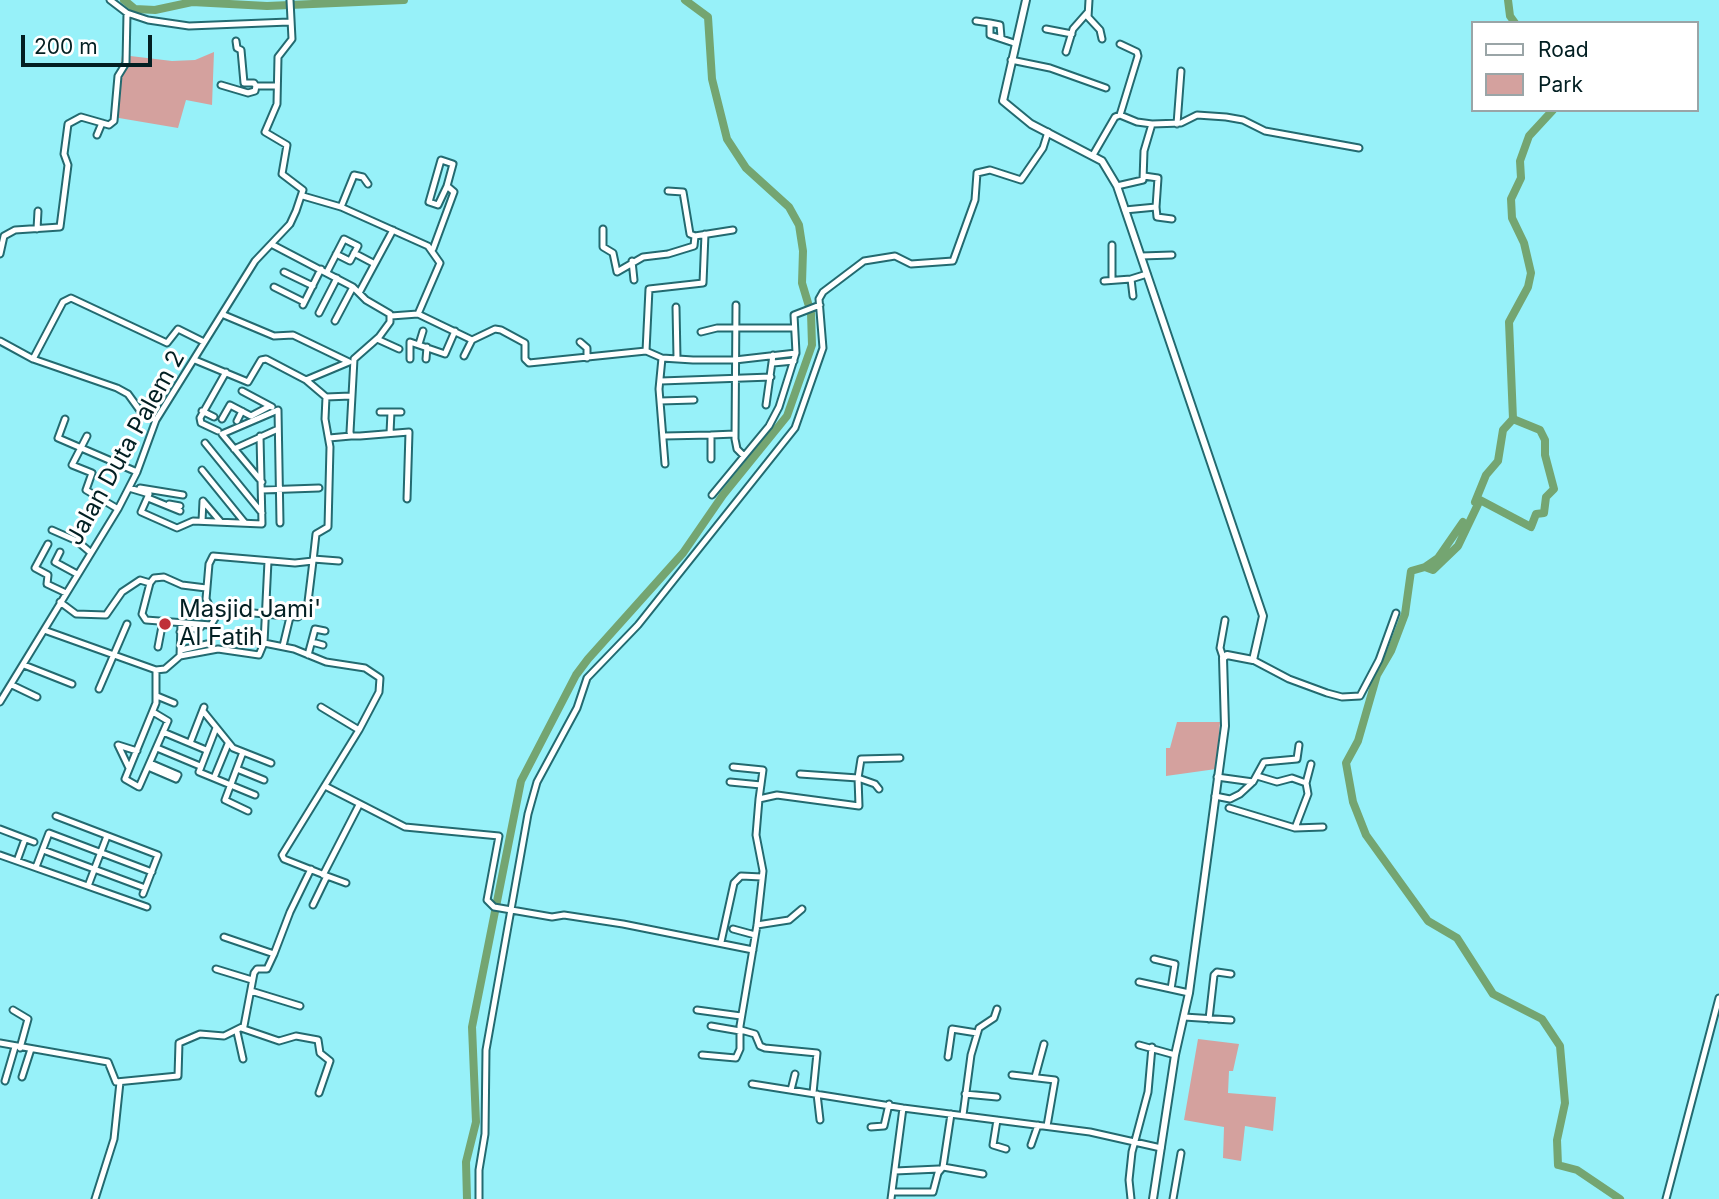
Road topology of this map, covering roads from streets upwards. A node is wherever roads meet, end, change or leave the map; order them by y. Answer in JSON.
{"nodes":[{"id":1,"x":110,"y":0,"type":"edge"},
{"id":2,"x":290,"y":0,"type":"edge"},
{"id":3,"x":1026,"y":0,"type":"edge"},
{"id":4,"x":1089,"y":0,"type":"edge"},
{"id":5,"x":1088,"y":12,"type":"junction"},
{"id":6,"x":127,"y":13,"type":"junction"},
{"id":7,"x":976,"y":21,"type":"dead end"},
{"id":8,"x":289,"y":22,"type":"junction"},
{"id":9,"x":990,"y":23,"type":"junction"},
{"id":10,"x":1046,"y":29,"type":"dead end"},
{"id":11,"x":1072,"y":34,"type":"junction"},
{"id":12,"x":1001,"y":37,"type":"junction"},
{"id":13,"x":1102,"y":39,"type":"dead end"},
{"id":14,"x":236,"y":41,"type":"dead end"},
{"id":15,"x":1014,"y":43,"type":"junction"},
{"id":16,"x":1120,"y":44,"type":"dead end"},
{"id":17,"x":1066,"y":52,"type":"dead end"},
{"id":18,"x":1011,"y":60,"type":"junction"},
{"id":19,"x":1181,"y":71,"type":"dead end"},
{"id":20,"x":221,"y":85,"type":"dead end"},
{"id":21,"x":256,"y":86,"type":"junction"},
{"id":22,"x":276,"y":86,"type":"junction"},
{"id":23,"x":1106,"y":88,"type":"dead end"},
{"id":24,"x":1120,"y":115,"type":"junction"},
{"id":25,"x":102,"y":123,"type":"junction"},
{"id":26,"x":1152,"y":124,"type":"junction"},
{"id":27,"x":1177,"y":124,"type":"junction"},
{"id":28,"x":1048,"y":132,"type":"junction"},
{"id":29,"x":97,"y":135,"type":"dead end"},
{"id":30,"x":1359,"y":148,"type":"dead end"},
{"id":31,"x":1093,"y":155,"type":"junction"},
{"id":32,"x":1144,"y":176,"type":"junction"},
{"id":33,"x":368,"y":184,"type":"dead end"},
{"id":34,"x":447,"y":186,"type":"junction"},
{"id":35,"x":1117,"y":186,"type":"junction"},
{"id":36,"x":668,"y":191,"type":"dead end"},
{"id":37,"x":303,"y":196,"type":"junction"},
{"id":38,"x":341,"y":207,"type":"junction"},
{"id":39,"x":1156,"y":207,"type":"junction"},
{"id":40,"x":1125,"y":210,"type":"junction"},
{"id":41,"x":38,"y":211,"type":"dead end"},
{"id":42,"x":1172,"y":219,"type":"dead end"},
{"id":43,"x":37,"y":229,"type":"junction"},
{"id":44,"x":603,"y":229,"type":"dead end"},
{"id":45,"x":393,"y":230,"type":"junction"},
{"id":46,"x":733,"y":230,"type":"dead end"},
{"id":47,"x":705,"y":234,"type":"junction"},
{"id":48,"x":695,"y":236,"type":"junction"},
{"id":49,"x":273,"y":244,"type":"junction"},
{"id":50,"x":1112,"y":244,"type":"dead end"},
{"id":51,"x":433,"y":249,"type":"junction"},
{"id":52,"x":354,"y":253,"type":"junction"},
{"id":53,"x":0,"y":254,"type":"edge"},
{"id":54,"x":336,"y":254,"type":"junction"},
{"id":55,"x":1172,"y":255,"type":"dead end"},
{"id":56,"x":1141,"y":256,"type":"junction"},
{"id":57,"x":632,"y":261,"type":"junction"},
{"id":58,"x":373,"y":263,"type":"dead end"},
{"id":59,"x":324,"y":271,"type":"junction"},
{"id":60,"x":284,"y":272,"type":"dead end"},
{"id":61,"x":1147,"y":274,"type":"junction"},
{"id":62,"x":337,"y":278,"type":"junction"},
{"id":63,"x":1112,"y":278,"type":"junction"},
{"id":64,"x":634,"y":279,"type":"dead end"},
{"id":65,"x":1131,"y":279,"type":"junction"},
{"id":66,"x":1104,"y":281,"type":"dead end"},
{"id":67,"x":313,"y":286,"type":"junction"},
{"id":68,"x":274,"y":287,"type":"dead end"},
{"id":69,"x":353,"y":287,"type":"junction"},
{"id":70,"x":359,"y":293,"type":"junction"},
{"id":71,"x":1133,"y":296,"type":"dead end"},
{"id":72,"x":736,"y":305,"type":"dead end"},
{"id":73,"x":817,"y":306,"type":"junction"},
{"id":74,"x":676,"y":307,"type":"dead end"},
{"id":75,"x":318,"y":313,"type":"dead end"},
{"id":76,"x":418,"y":314,"type":"junction"},
{"id":77,"x":224,"y":315,"type":"junction"},
{"id":78,"x":391,"y":316,"type":"junction"},
{"id":79,"x":335,"y":321,"type":"dead end"},
{"id":80,"x":793,"y":328,"type":"junction"},
{"id":81,"x":736,"y":330,"type":"junction"},
{"id":82,"x":423,"y":331,"type":"dead end"},
{"id":83,"x":455,"y":331,"type":"junction"},
{"id":84,"x":701,"y":332,"type":"dead end"},
{"id":85,"x":377,"y":340,"type":"junction"},
{"id":86,"x":472,"y":340,"type":"junction"},
{"id":87,"x":0,"y":341,"type":"edge"},
{"id":88,"x":204,"y":342,"type":"junction"},
{"id":89,"x":580,"y":342,"type":"dead end"},
{"id":90,"x":419,"y":344,"type":"junction"},
{"id":91,"x":427,"y":346,"type":"junction"},
{"id":92,"x":398,"y":349,"type":"dead end"},
{"id":93,"x":646,"y":351,"type":"junction"},
{"id":94,"x":796,"y":353,"type":"junction"},
{"id":95,"x":773,"y":355,"type":"junction"},
{"id":96,"x":464,"y":356,"type":"dead end"},
{"id":97,"x":587,"y":358,"type":"junction"},
{"id":98,"x":662,"y":358,"type":"junction"},
{"id":99,"x":677,"y":358,"type":"junction"},
{"id":100,"x":33,"y":359,"type":"junction"},
{"id":101,"x":410,"y":359,"type":"dead end"},
{"id":102,"x":426,"y":359,"type":"dead end"},
{"id":103,"x":194,"y":360,"type":"junction"},
{"id":104,"x":735,"y":360,"type":"junction"},
{"id":105,"x":794,"y":361,"type":"junction"},
{"id":106,"x":351,"y":363,"type":"junction"},
{"id":107,"x":773,"y":363,"type":"junction"},
{"id":108,"x":226,"y":372,"type":"junction"},
{"id":109,"x":772,"y":375,"type":"junction"},
{"id":110,"x":735,"y":376,"type":"junction"},
{"id":111,"x":789,"y":376,"type":"junction"},
{"id":112,"x":306,"y":380,"type":"junction"},
{"id":113,"x":661,"y":381,"type":"junction"},
{"id":114,"x":242,"y":391,"type":"dead end"},
{"id":115,"x":351,"y":396,"type":"junction"},
{"id":116,"x":326,"y":397,"type":"junction"},
{"id":117,"x":694,"y":400,"type":"dead end"},
{"id":118,"x":660,"y":401,"type":"junction"},
{"id":119,"x":766,"y":405,"type":"dead end"},
{"id":120,"x":270,"y":406,"type":"junction"},
{"id":121,"x":278,"y":410,"type":"junction"},
{"id":122,"x":202,"y":411,"type":"junction"},
{"id":123,"x":242,"y":411,"type":"junction"},
{"id":124,"x":380,"y":412,"type":"dead end"},
{"id":125,"x":391,"y":412,"type":"junction"},
{"id":126,"x":401,"y":412,"type":"dead end"},
{"id":127,"x":214,"y":417,"type":"dead end"},
{"id":128,"x":65,"y":419,"type":"dead end"},
{"id":129,"x":222,"y":419,"type":"dead end"},
{"id":130,"x":156,"y":420,"type":"junction"},
{"id":131,"x":237,"y":421,"type":"dead end"},
{"id":132,"x":278,"y":429,"type":"junction"},
{"id":133,"x":218,"y":431,"type":"dead end"},
{"id":134,"x":390,"y":433,"type":"junction"},
{"id":135,"x":735,"y":434,"type":"junction"},
{"id":136,"x":711,"y":435,"type":"junction"},
{"id":137,"x":87,"y":436,"type":"dead end"},
{"id":138,"x":260,"y":436,"type":"junction"},
{"id":139,"x":351,"y":436,"type":"junction"},
{"id":140,"x":664,"y":436,"type":"junction"},
{"id":141,"x":329,"y":438,"type":"junction"},
{"id":142,"x":205,"y":443,"type":"dead end"},
{"id":143,"x":80,"y":448,"type":"junction"},
{"id":144,"x":234,"y":449,"type":"junction"},
{"id":145,"x":744,"y":456,"type":"junction"},
{"id":146,"x":711,"y":458,"type":"dead end"},
{"id":147,"x":665,"y":464,"type":"dead end"},
{"id":148,"x":202,"y":470,"type":"dead end"},
{"id":149,"x":137,"y":472,"type":"junction"},
{"id":150,"x":262,"y":486,"type":"junction"},
{"id":151,"x":129,"y":487,"type":"junction"},
{"id":152,"x":319,"y":488,"type":"dead end"},
{"id":153,"x":279,"y":489,"type":"junction"},
{"id":154,"x":183,"y":495,"type":"dead end"},
{"id":155,"x":712,"y":495,"type":"dead end"},
{"id":156,"x":148,"y":498,"type":"junction"},
{"id":157,"x":407,"y":499,"type":"dead end"},
{"id":158,"x":180,"y":508,"type":"dead end"},
{"id":159,"x":118,"y":509,"type":"junction"},
{"id":160,"x":262,"y":513,"type":"junction"},
{"id":161,"x":202,"y":521,"type":"junction"},
{"id":162,"x":220,"y":521,"type":"junction"},
{"id":163,"x":245,"y":523,"type":"junction"},
{"id":164,"x":280,"y":523,"type":"dead end"},
{"id":165,"x":52,"y":530,"type":"dead end"},
{"id":166,"x":48,"y":544,"type":"dead end"},
{"id":167,"x":44,"y":551,"type":"junction"},
{"id":168,"x":60,"y":552,"type":"dead end"},
{"id":169,"x":90,"y":552,"type":"junction"},
{"id":170,"x":54,"y":557,"type":"dead end"},
{"id":171,"x":268,"y":561,"type":"junction"},
{"id":172,"x":313,"y":561,"type":"junction"},
{"id":173,"x":339,"y":561,"type":"dead end"},
{"id":174,"x":77,"y":574,"type":"junction"},
{"id":175,"x":149,"y":583,"type":"junction"},
{"id":176,"x":206,"y":588,"type":"junction"},
{"id":177,"x":66,"y":593,"type":"junction"},
{"id":178,"x":60,"y":602,"type":"junction"},
{"id":179,"x":219,"y":610,"type":"junction"},
{"id":180,"x":1396,"y":613,"type":"dead end"},
{"id":181,"x":265,"y":614,"type":"junction"},
{"id":182,"x":290,"y":617,"type":"junction"},
{"id":183,"x":1225,"y":620,"type":"dead end"},
{"id":184,"x":163,"y":621,"type":"junction"},
{"id":185,"x":181,"y":623,"type":"junction"},
{"id":186,"x":127,"y":624,"type":"dead end"},
{"id":187,"x":207,"y":625,"type":"junction"},
{"id":188,"x":44,"y":630,"type":"junction"},
{"id":189,"x":326,"y":631,"type":"dead end"},
{"id":190,"x":180,"y":632,"type":"junction"},
{"id":191,"x":312,"y":642,"type":"junction"},
{"id":192,"x":264,"y":643,"type":"junction"},
{"id":193,"x":208,"y":644,"type":"dead end"},
{"id":194,"x":323,"y":645,"type":"dead end"},
{"id":195,"x":283,"y":646,"type":"junction"},
{"id":196,"x":158,"y":647,"type":"dead end"},
{"id":197,"x":180,"y":653,"type":"junction"},
{"id":198,"x":115,"y":655,"type":"junction"},
{"id":199,"x":308,"y":655,"type":"junction"},
{"id":200,"x":1223,"y":657,"type":"junction"},
{"id":201,"x":1253,"y":660,"type":"junction"},
{"id":202,"x":24,"y":665,"type":"junction"},
{"id":203,"x":156,"y":670,"type":"junction"},
{"id":204,"x":72,"y":684,"type":"dead end"},
{"id":205,"x":12,"y":685,"type":"junction"},
{"id":206,"x":99,"y":688,"type":"dead end"},
{"id":207,"x":37,"y":696,"type":"dead end"},
{"id":208,"x":157,"y":696,"type":"junction"},
{"id":209,"x":0,"y":702,"type":"edge"},
{"id":210,"x":174,"y":702,"type":"dead end"},
{"id":211,"x":321,"y":708,"type":"dead end"},
{"id":212,"x":153,"y":712,"type":"junction"},
{"id":213,"x":216,"y":728,"type":"junction"},
{"id":214,"x":359,"y":730,"type":"junction"},
{"id":215,"x":163,"y":732,"type":"junction"},
{"id":216,"x":190,"y":743,"type":"junction"},
{"id":217,"x":228,"y":744,"type":"junction"},
{"id":218,"x":1299,"y":745,"type":"dead end"},
{"id":219,"x":156,"y":748,"type":"junction"},
{"id":220,"x":206,"y":750,"type":"junction"},
{"id":221,"x":136,"y":751,"type":"junction"},
{"id":222,"x":243,"y":752,"type":"junction"},
{"id":223,"x":900,"y":758,"type":"dead end"},
{"id":224,"x":271,"y":763,"type":"dead end"},
{"id":225,"x":1311,"y":764,"type":"dead end"},
{"id":226,"x":149,"y":765,"type":"junction"},
{"id":227,"x":200,"y":766,"type":"junction"},
{"id":228,"x":733,"y":767,"type":"dead end"},
{"id":229,"x":129,"y":768,"type":"junction"},
{"id":230,"x":237,"y":769,"type":"junction"},
{"id":231,"x":800,"y":774,"type":"dead end"},
{"id":232,"x":1217,"y":777,"type":"junction"},
{"id":233,"x":214,"y":778,"type":"junction"},
{"id":234,"x":858,"y":778,"type":"junction"},
{"id":235,"x":1255,"y":779,"type":"junction"},
{"id":236,"x":264,"y":780,"type":"dead end"},
{"id":237,"x":730,"y":782,"type":"dead end"},
{"id":238,"x":1306,"y":783,"type":"junction"},
{"id":239,"x":231,"y":785,"type":"junction"},
{"id":240,"x":761,"y":785,"type":"junction"},
{"id":241,"x":325,"y":786,"type":"junction"},
{"id":242,"x":880,"y":789,"type":"dead end"},
{"id":243,"x":255,"y":795,"type":"dead end"},
{"id":244,"x":1214,"y":796,"type":"junction"},
{"id":245,"x":759,"y":799,"type":"junction"},
{"id":246,"x":359,"y":805,"type":"junction"},
{"id":247,"x":1233,"y":810,"type":"dead end"},
{"id":248,"x":248,"y":811,"type":"dead end"},
{"id":249,"x":56,"y":817,"type":"dead end"},
{"id":250,"x":1323,"y":827,"type":"dead end"},
{"id":251,"x":1295,"y":828,"type":"junction"},
{"id":252,"x":0,"y":829,"type":"edge"},
{"id":253,"x":107,"y":836,"type":"junction"},
{"id":254,"x":25,"y":839,"type":"junction"},
{"id":255,"x":34,"y":842,"type":"dead end"},
{"id":256,"x":43,"y":850,"type":"junction"},
{"id":257,"x":101,"y":852,"type":"junction"},
{"id":258,"x":0,"y":855,"type":"edge"},
{"id":259,"x":17,"y":861,"type":"junction"},
{"id":260,"x":36,"y":867,"type":"junction"},
{"id":261,"x":94,"y":869,"type":"junction"},
{"id":262,"x":311,"y":869,"type":"junction"},
{"id":263,"x":152,"y":872,"type":"junction"},
{"id":264,"x":325,"y":875,"type":"junction"},
{"id":265,"x":762,"y":877,"type":"junction"},
{"id":266,"x":346,"y":883,"type":"dead end"},
{"id":267,"x":88,"y":886,"type":"junction"},
{"id":268,"x":313,"y":905,"type":"dead end"},
{"id":269,"x":147,"y":907,"type":"dead end"},
{"id":270,"x":802,"y":909,"type":"dead end"},
{"id":271,"x":507,"y":911,"type":"junction"},
{"id":272,"x":757,"y":925,"type":"junction"},
{"id":273,"x":733,"y":929,"type":"dead end"},
{"id":274,"x":755,"y":935,"type":"junction"},
{"id":275,"x":224,"y":937,"type":"dead end"},
{"id":276,"x":720,"y":942,"type":"junction"},
{"id":277,"x":753,"y":950,"type":"junction"},
{"id":278,"x":274,"y":954,"type":"junction"},
{"id":279,"x":1154,"y":959,"type":"dead end"},
{"id":280,"x":216,"y":969,"type":"dead end"},
{"id":281,"x":1231,"y":974,"type":"dead end"},
{"id":282,"x":252,"y":981,"type":"junction"},
{"id":283,"x":1139,"y":982,"type":"dead end"},
{"id":284,"x":1171,"y":989,"type":"junction"},
{"id":285,"x":251,"y":991,"type":"junction"},
{"id":286,"x":1189,"y":993,"type":"junction"},
{"id":287,"x":1719,"y":998,"type":"edge"},
{"id":288,"x":300,"y":1006,"type":"dead end"},
{"id":289,"x":997,"y":1009,"type":"dead end"},
{"id":290,"x":13,"y":1010,"type":"dead end"},
{"id":291,"x":697,"y":1010,"type":"dead end"},
{"id":292,"x":741,"y":1016,"type":"junction"},
{"id":293,"x":1184,"y":1017,"type":"junction"},
{"id":294,"x":1208,"y":1019,"type":"junction"},
{"id":295,"x":1231,"y":1020,"type":"dead end"},
{"id":296,"x":711,"y":1026,"type":"dead end"},
{"id":297,"x":239,"y":1030,"type":"junction"},
{"id":298,"x":740,"y":1030,"type":"junction"},
{"id":299,"x":977,"y":1033,"type":"junction"},
{"id":300,"x":0,"y":1043,"type":"edge"},
{"id":301,"x":1044,"y":1044,"type":"dead end"},
{"id":302,"x":1139,"y":1045,"type":"dead end"},
{"id":303,"x":18,"y":1047,"type":"junction"},
{"id":304,"x":1152,"y":1047,"type":"junction"},
{"id":305,"x":31,"y":1049,"type":"junction"},
{"id":306,"x":702,"y":1055,"type":"dead end"},
{"id":307,"x":1175,"y":1055,"type":"junction"},
{"id":308,"x":948,"y":1057,"type":"dead end"},
{"id":309,"x":243,"y":1059,"type":"dead end"},
{"id":310,"x":795,"y":1074,"type":"dead end"},
{"id":311,"x":1012,"y":1075,"type":"dead end"},
{"id":312,"x":22,"y":1077,"type":"dead end"},
{"id":313,"x":1035,"y":1077,"type":"junction"},
{"id":314,"x":5,"y":1081,"type":"dead end"},
{"id":315,"x":120,"y":1082,"type":"junction"},
{"id":316,"x":752,"y":1084,"type":"dead end"},
{"id":317,"x":791,"y":1090,"type":"junction"},
{"id":318,"x":318,"y":1093,"type":"dead end"},
{"id":319,"x":815,"y":1094,"type":"junction"},
{"id":320,"x":965,"y":1094,"type":"junction"},
{"id":321,"x":998,"y":1097,"type":"dead end"},
{"id":322,"x":889,"y":1104,"type":"junction"},
{"id":323,"x":903,"y":1108,"type":"junction"},
{"id":324,"x":951,"y":1114,"type":"junction"},
{"id":325,"x":963,"y":1115,"type":"junction"},
{"id":326,"x":821,"y":1120,"type":"dead end"},
{"id":327,"x":997,"y":1120,"type":"junction"},
{"id":328,"x":1038,"y":1125,"type":"junction"},
{"id":329,"x":1047,"y":1126,"type":"junction"},
{"id":330,"x":871,"y":1127,"type":"dead end"},
{"id":331,"x":1137,"y":1140,"type":"junction"},
{"id":332,"x":1031,"y":1145,"type":"dead end"},
{"id":333,"x":1161,"y":1148,"type":"junction"},
{"id":334,"x":1006,"y":1149,"type":"dead end"},
{"id":335,"x":1181,"y":1153,"type":"dead end"},
{"id":336,"x":941,"y":1168,"type":"junction"},
{"id":337,"x":895,"y":1171,"type":"junction"},
{"id":338,"x":983,"y":1174,"type":"dead end"},
{"id":339,"x":891,"y":1196,"type":"edge"},
{"id":340,"x":94,"y":1199,"type":"edge"},
{"id":341,"x":479,"y":1199,"type":"edge"},
{"id":342,"x":1131,"y":1199,"type":"edge"},
{"id":343,"x":1153,"y":1199,"type":"edge"},
{"id":344,"x":1175,"y":1199,"type":"edge"},
{"id":345,"x":1666,"y":1199,"type":"edge"}],
"edges":[{"from":1,"to":6,"type":"street"},
{"from":2,"to":8,"type":"street"},
{"from":3,"to":15,"type":"street"},
{"from":4,"to":5,"type":"street"},
{"from":5,"to":11,"type":"street"},
{"from":5,"to":13,"type":"street"},
{"from":6,"to":8,"type":"street"},
{"from":6,"to":25,"type":"street"},
{"from":7,"to":9,"type":"street"},
{"from":8,"to":22,"type":"street"},
{"from":9,"to":12,"type":"street"},
{"from":9,"to":12,"type":"street"},
{"from":10,"to":11,"type":"street"},
{"from":11,"to":17,"type":"street"},
{"from":12,"to":15,"type":"street"},
{"from":14,"to":21,"type":"street"},
{"from":15,"to":18,"type":"street"},
{"from":16,"to":24,"type":"street"},
{"from":18,"to":23,"type":"street"},
{"from":18,"to":28,"type":"street"},
{"from":19,"to":27,"type":"street"},
{"from":20,"to":21,"type":"street"},
{"from":21,"to":22,"type":"street"},
{"from":22,"to":37,"type":"street"},
{"from":24,"to":26,"type":"street"},
{"from":24,"to":31,"type":"street"},
{"from":25,"to":29,"type":"street"},
{"from":25,"to":43,"type":"street"},
{"from":26,"to":27,"type":"street"},
{"from":26,"to":32,"type":"street"},
{"from":27,"to":30,"type":"street"},
{"from":28,"to":31,"type":"street"},
{"from":28,"to":73,"type":"street"},
{"from":31,"to":35,"type":"street"},
{"from":32,"to":35,"type":"street"},
{"from":32,"to":39,"type":"street"},
{"from":33,"to":38,"type":"street"},
{"from":34,"to":34,"type":"street"},
{"from":34,"to":51,"type":"street"},
{"from":35,"to":40,"type":"street"},
{"from":36,"to":48,"type":"street"},
{"from":37,"to":38,"type":"street"},
{"from":37,"to":49,"type":"street","name":"Jalan Duta Palem 2"},
{"from":38,"to":45,"type":"street"},
{"from":39,"to":40,"type":"street"},
{"from":39,"to":42,"type":"street"},
{"from":40,"to":56,"type":"street"},
{"from":41,"to":43,"type":"street"},
{"from":43,"to":53,"type":"street"},
{"from":44,"to":57,"type":"street"},
{"from":45,"to":51,"type":"street"},
{"from":45,"to":70,"type":"street"},
{"from":46,"to":47,"type":"street"},
{"from":47,"to":48,"type":"street"},
{"from":47,"to":93,"type":"street"},
{"from":48,"to":57,"type":"street"},
{"from":49,"to":59,"type":"street"},
{"from":49,"to":77,"type":"street","name":"Jalan Duta Palem 2"},
{"from":50,"to":63,"type":"street"},
{"from":51,"to":76,"type":"street"},
{"from":52,"to":54,"type":"street"},
{"from":52,"to":54,"type":"street"},
{"from":52,"to":58,"type":"street"},
{"from":54,"to":59,"type":"street"},
{"from":55,"to":56,"type":"street"},
{"from":56,"to":61,"type":"street"},
{"from":57,"to":64,"type":"street"},
{"from":59,"to":62,"type":"street"},
{"from":59,"to":67,"type":"street"},
{"from":60,"to":67,"type":"street"},
{"from":61,"to":65,"type":"street"},
{"from":61,"to":201,"type":"street"},
{"from":62,"to":69,"type":"street"},
{"from":62,"to":75,"type":"street"},
{"from":63,"to":65,"type":"street"},
{"from":63,"to":66,"type":"street"},
{"from":65,"to":71,"type":"street"},
{"from":67,"to":68,"type":"street"},
{"from":69,"to":70,"type":"street"},
{"from":69,"to":79,"type":"street"},
{"from":70,"to":78,"type":"street"},
{"from":72,"to":81,"type":"street"},
{"from":73,"to":80,"type":"street"},
{"from":73,"to":271,"type":"street"},
{"from":74,"to":99,"type":"street"},
{"from":76,"to":78,"type":"street"},
{"from":76,"to":83,"type":"street"},
{"from":77,"to":88,"type":"street","name":"Jalan Duta Palem 2"},
{"from":77,"to":106,"type":"street"},
{"from":78,"to":85,"type":"street"},
{"from":80,"to":81,"type":"street"},
{"from":80,"to":94,"type":"street"},
{"from":81,"to":84,"type":"street"},
{"from":81,"to":104,"type":"street"},
{"from":82,"to":90,"type":"street"},
{"from":83,"to":86,"type":"street"},
{"from":83,"to":91,"type":"street"},
{"from":85,"to":92,"type":"street"},
{"from":85,"to":106,"type":"street"},
{"from":86,"to":96,"type":"street"},
{"from":86,"to":97,"type":"street"},
{"from":87,"to":100,"type":"street"},
{"from":88,"to":100,"type":"street"},
{"from":88,"to":103,"type":"street","name":"Jalan Duta Palem 2"},
{"from":89,"to":97,"type":"street"},
{"from":90,"to":91,"type":"street"},
{"from":90,"to":101,"type":"street"},
{"from":91,"to":102,"type":"street"},
{"from":93,"to":97,"type":"street"},
{"from":93,"to":98,"type":"street"},
{"from":94,"to":95,"type":"street"},
{"from":94,"to":105,"type":"street"},
{"from":95,"to":104,"type":"street"},
{"from":95,"to":107,"type":"street"},
{"from":98,"to":99,"type":"street"},
{"from":98,"to":113,"type":"street"},
{"from":99,"to":104,"type":"street"},
{"from":100,"to":130,"type":"street"},
{"from":103,"to":108,"type":"street"},
{"from":103,"to":130,"type":"street","name":"Jalan Duta Palem 2"},
{"from":104,"to":110,"type":"street"},
{"from":105,"to":107,"type":"street"},
{"from":105,"to":111,"type":"street"},
{"from":106,"to":112,"type":"street"},
{"from":106,"to":115,"type":"street"},
{"from":107,"to":109,"type":"street"},
{"from":108,"to":112,"type":"street"},
{"from":108,"to":122,"type":"street"},
{"from":109,"to":110,"type":"street"},
{"from":109,"to":111,"type":"street"},
{"from":109,"to":119,"type":"street"},
{"from":110,"to":113,"type":"street"},
{"from":110,"to":135,"type":"street"},
{"from":111,"to":145,"type":"street"},
{"from":112,"to":116,"type":"street"},
{"from":113,"to":118,"type":"street"},
{"from":114,"to":120,"type":"street"},
{"from":115,"to":116,"type":"street"},
{"from":115,"to":139,"type":"street"},
{"from":116,"to":141,"type":"street"},
{"from":117,"to":118,"type":"street"},
{"from":118,"to":140,"type":"street"},
{"from":120,"to":121,"type":"street"},
{"from":120,"to":123,"type":"street"},
{"from":121,"to":132,"type":"street"},
{"from":121,"to":144,"type":"street"},
{"from":122,"to":127,"type":"street"},
{"from":122,"to":133,"type":"street"},
{"from":123,"to":129,"type":"street"},
{"from":123,"to":131,"type":"street"},
{"from":124,"to":125,"type":"street"},
{"from":125,"to":126,"type":"street"},
{"from":125,"to":134,"type":"street"},
{"from":128,"to":143,"type":"street"},
{"from":130,"to":149,"type":"street","name":"Jalan Duta Palem 2"},
{"from":132,"to":138,"type":"street"},
{"from":132,"to":153,"type":"street"},
{"from":134,"to":139,"type":"street"},
{"from":134,"to":157,"type":"street"},
{"from":135,"to":136,"type":"street"},
{"from":135,"to":145,"type":"street"},
{"from":136,"to":140,"type":"street"},
{"from":136,"to":146,"type":"street"},
{"from":137,"to":143,"type":"street"},
{"from":138,"to":144,"type":"street"},
{"from":138,"to":150,"type":"street"},
{"from":139,"to":141,"type":"street"},
{"from":140,"to":147,"type":"street"},
{"from":141,"to":172,"type":"street"},
{"from":142,"to":160,"type":"street"},
{"from":143,"to":149,"type":"street"},
{"from":143,"to":159,"type":"street"},
{"from":144,"to":150,"type":"street"},
{"from":145,"to":155,"type":"street"},
{"from":148,"to":163,"type":"street"},
{"from":149,"to":151,"type":"street","name":"Jalan Duta Palem 2"},
{"from":150,"to":153,"type":"street"},
{"from":150,"to":160,"type":"street"},
{"from":151,"to":154,"type":"street"},
{"from":151,"to":156,"type":"street"},
{"from":151,"to":159,"type":"street","name":"Jalan Duta Palem 2"},
{"from":152,"to":153,"type":"street"},
{"from":153,"to":164,"type":"street"},
{"from":156,"to":158,"type":"street"},
{"from":156,"to":161,"type":"street"},
{"from":159,"to":169,"type":"street","name":"Jalan Duta Palem 2"},
{"from":160,"to":163,"type":"street"},
{"from":161,"to":162,"type":"street"},
{"from":161,"to":162,"type":"street"},
{"from":162,"to":163,"type":"street"},
{"from":165,"to":169,"type":"street"},
{"from":166,"to":167,"type":"street"},
{"from":167,"to":170,"type":"street"},
{"from":167,"to":177,"type":"street"},
{"from":168,"to":174,"type":"street"},
{"from":169,"to":174,"type":"street","name":"Jalan Duta Palem 2"},
{"from":171,"to":172,"type":"street"},
{"from":171,"to":176,"type":"street"},
{"from":171,"to":181,"type":"street"},
{"from":172,"to":173,"type":"street"},
{"from":172,"to":182,"type":"street"},
{"from":174,"to":177,"type":"street","name":"Jalan Duta Palem 2"},
{"from":175,"to":176,"type":"street"},
{"from":175,"to":178,"type":"street"},
{"from":175,"to":184,"type":"street"},
{"from":176,"to":179,"type":"street"},
{"from":177,"to":178,"type":"street","name":"Jalan Duta Palem 2"},
{"from":178,"to":188,"type":"street","name":"Jalan Duta Palem 2"},
{"from":179,"to":181,"type":"street"},
{"from":179,"to":187,"type":"street"},
{"from":180,"to":201,"type":"street"},
{"from":181,"to":182,"type":"street"},
{"from":181,"to":192,"type":"street"},
{"from":182,"to":195,"type":"street"},
{"from":183,"to":200,"type":"street"},
{"from":184,"to":185,"type":"street"},
{"from":184,"to":196,"type":"street"},
{"from":185,"to":187,"type":"street"},
{"from":185,"to":190,"type":"street"},
{"from":186,"to":198,"type":"street"},
{"from":187,"to":190,"type":"street"},
{"from":188,"to":198,"type":"street"},
{"from":188,"to":202,"type":"street","name":"Jalan Duta Palem 2"},
{"from":189,"to":191,"type":"street"},
{"from":190,"to":197,"type":"street"},
{"from":191,"to":194,"type":"street"},
{"from":191,"to":199,"type":"street"},
{"from":192,"to":195,"type":"street"},
{"from":192,"to":197,"type":"street"},
{"from":193,"to":197,"type":"street"},
{"from":195,"to":199,"type":"street"},
{"from":197,"to":203,"type":"street"},
{"from":198,"to":203,"type":"street"},
{"from":198,"to":206,"type":"street"},
{"from":199,"to":214,"type":"street"},
{"from":200,"to":201,"type":"street"},
{"from":200,"to":232,"type":"street"},
{"from":202,"to":204,"type":"street"},
{"from":202,"to":205,"type":"street","name":"Jalan Duta Palem 2"},
{"from":203,"to":208,"type":"street"},
{"from":205,"to":207,"type":"street"},
{"from":205,"to":209,"type":"street","name":"Jalan Duta Palem 2"},
{"from":208,"to":210,"type":"street"},
{"from":208,"to":212,"type":"street"},
{"from":211,"to":214,"type":"street"},
{"from":212,"to":215,"type":"street"},
{"from":212,"to":221,"type":"street"},
{"from":213,"to":216,"type":"street"},
{"from":213,"to":217,"type":"street"},
{"from":213,"to":220,"type":"street"},
{"from":214,"to":241,"type":"street"},
{"from":215,"to":216,"type":"street"},
{"from":215,"to":219,"type":"street"},
{"from":216,"to":220,"type":"street"},
{"from":217,"to":222,"type":"street"},
{"from":217,"to":233,"type":"street"},
{"from":218,"to":235,"type":"street"},
{"from":219,"to":226,"type":"street"},
{"from":219,"to":227,"type":"street"},
{"from":220,"to":227,"type":"street"},
{"from":221,"to":229,"type":"street"},
{"from":221,"to":229,"type":"street"},
{"from":222,"to":224,"type":"street"},
{"from":222,"to":230,"type":"street"},
{"from":223,"to":234,"type":"street"},
{"from":225,"to":238,"type":"street"},
{"from":226,"to":226,"type":"street"},
{"from":226,"to":229,"type":"street"},
{"from":227,"to":233,"type":"street"},
{"from":228,"to":240,"type":"street"},
{"from":230,"to":236,"type":"street"},
{"from":230,"to":239,"type":"street"},
{"from":231,"to":234,"type":"street"},
{"from":232,"to":235,"type":"street"},
{"from":232,"to":244,"type":"street"},
{"from":233,"to":239,"type":"street"},
{"from":234,"to":242,"type":"street"},
{"from":234,"to":245,"type":"street"},
{"from":235,"to":238,"type":"street"},
{"from":235,"to":244,"type":"street"},
{"from":237,"to":240,"type":"street"},
{"from":238,"to":251,"type":"street"},
{"from":239,"to":243,"type":"street"},
{"from":239,"to":248,"type":"street"},
{"from":240,"to":245,"type":"street"},
{"from":241,"to":246,"type":"street"},
{"from":241,"to":262,"type":"street"},
{"from":244,"to":286,"type":"street"},
{"from":245,"to":265,"type":"street"},
{"from":246,"to":264,"type":"street"},
{"from":246,"to":271,"type":"street"},
{"from":247,"to":251,"type":"street"},
{"from":249,"to":253,"type":"street"},
{"from":250,"to":251,"type":"street"},
{"from":252,"to":254,"type":"street"},
{"from":253,"to":257,"type":"street"},
{"from":253,"to":263,"type":"street"},
{"from":254,"to":255,"type":"street"},
{"from":254,"to":259,"type":"street"},
{"from":256,"to":257,"type":"street"},
{"from":256,"to":260,"type":"street"},
{"from":256,"to":261,"type":"street"},
{"from":257,"to":261,"type":"street"},
{"from":257,"to":263,"type":"street"},
{"from":258,"to":259,"type":"street"},
{"from":259,"to":260,"type":"street"},
{"from":260,"to":267,"type":"street"},
{"from":261,"to":263,"type":"street"},
{"from":261,"to":267,"type":"street"},
{"from":262,"to":264,"type":"street"},
{"from":262,"to":278,"type":"street"},
{"from":264,"to":266,"type":"street"},
{"from":264,"to":268,"type":"street"},
{"from":265,"to":272,"type":"street"},
{"from":265,"to":276,"type":"street"},
{"from":267,"to":269,"type":"street"},
{"from":270,"to":272,"type":"street"},
{"from":271,"to":276,"type":"street"},
{"from":271,"to":341,"type":"street"},
{"from":272,"to":274,"type":"street"},
{"from":273,"to":274,"type":"street"},
{"from":274,"to":277,"type":"street"},
{"from":275,"to":278,"type":"street"},
{"from":276,"to":277,"type":"street"},
{"from":277,"to":292,"type":"street"},
{"from":278,"to":282,"type":"street"},
{"from":279,"to":284,"type":"street"},
{"from":280,"to":282,"type":"street"},
{"from":281,"to":294,"type":"street"},
{"from":282,"to":285,"type":"street"},
{"from":283,"to":284,"type":"street"},
{"from":284,"to":286,"type":"street"},
{"from":285,"to":288,"type":"street"},
{"from":285,"to":297,"type":"street"},
{"from":286,"to":293,"type":"street"},
{"from":287,"to":345,"type":"street"},
{"from":289,"to":299,"type":"street"},
{"from":290,"to":303,"type":"street"},
{"from":291,"to":292,"type":"street"},
{"from":292,"to":298,"type":"street"},
{"from":293,"to":294,"type":"street"},
{"from":293,"to":307,"type":"street"},
{"from":294,"to":295,"type":"street"},
{"from":296,"to":298,"type":"street"},
{"from":297,"to":309,"type":"street"},
{"from":297,"to":315,"type":"street"},
{"from":297,"to":318,"type":"street"},
{"from":298,"to":306,"type":"street"},
{"from":298,"to":319,"type":"street"},
{"from":299,"to":308,"type":"street"},
{"from":299,"to":320,"type":"street"},
{"from":300,"to":303,"type":"street"},
{"from":301,"to":313,"type":"street"},
{"from":302,"to":304,"type":"street"},
{"from":303,"to":305,"type":"street"},
{"from":303,"to":314,"type":"street"},
{"from":304,"to":307,"type":"street"},
{"from":304,"to":331,"type":"street"},
{"from":305,"to":312,"type":"street"},
{"from":305,"to":315,"type":"street"},
{"from":307,"to":333,"type":"street"},
{"from":310,"to":317,"type":"street"},
{"from":311,"to":313,"type":"street"},
{"from":313,"to":329,"type":"street"},
{"from":315,"to":340,"type":"street"},
{"from":316,"to":317,"type":"street"},
{"from":317,"to":319,"type":"street"},
{"from":319,"to":322,"type":"street"},
{"from":319,"to":326,"type":"street"},
{"from":320,"to":321,"type":"street"},
{"from":320,"to":325,"type":"street"},
{"from":322,"to":323,"type":"street"},
{"from":322,"to":330,"type":"street"},
{"from":323,"to":324,"type":"street"},
{"from":323,"to":337,"type":"street"},
{"from":324,"to":325,"type":"street"},
{"from":324,"to":336,"type":"street"},
{"from":325,"to":327,"type":"street"},
{"from":327,"to":328,"type":"street"},
{"from":327,"to":334,"type":"street"},
{"from":328,"to":329,"type":"street"},
{"from":328,"to":332,"type":"street"},
{"from":329,"to":331,"type":"street"},
{"from":331,"to":333,"type":"street"},
{"from":331,"to":342,"type":"street"},
{"from":333,"to":343,"type":"street"},
{"from":335,"to":344,"type":"street"},
{"from":336,"to":337,"type":"street"},
{"from":336,"to":338,"type":"street"},
{"from":336,"to":339,"type":"street"},
{"from":337,"to":339,"type":"street"}]}
